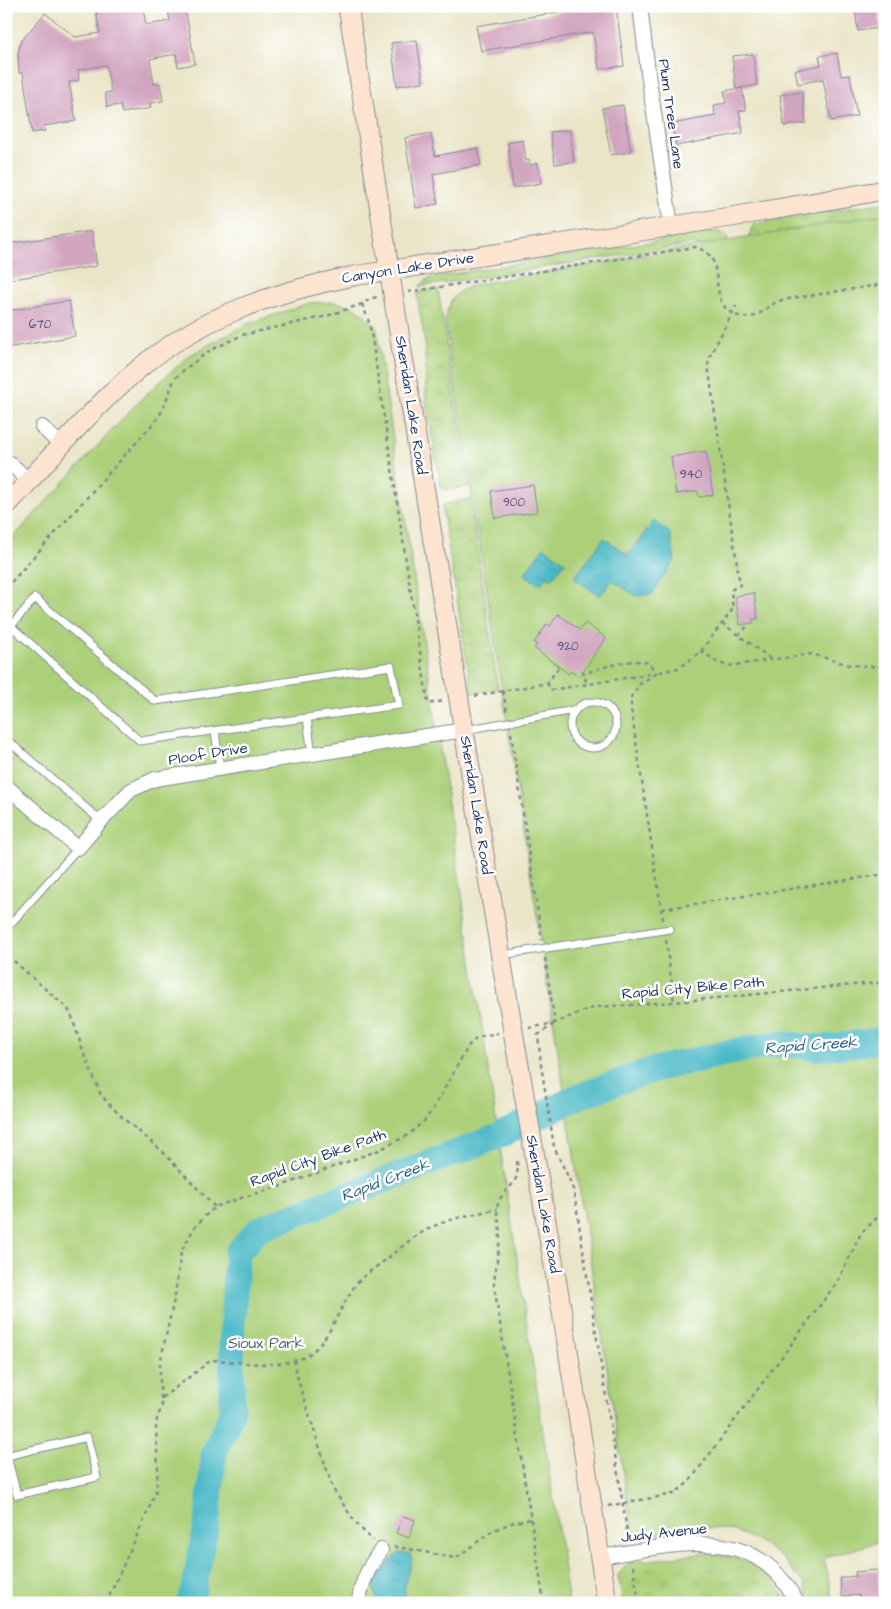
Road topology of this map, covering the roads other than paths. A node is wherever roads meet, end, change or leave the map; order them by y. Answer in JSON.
{"nodes":[{"id":1,"x":348,"y":6,"type":"edge"},
{"id":2,"x":640,"y":6,"type":"edge"},
{"id":3,"x":885,"y":190,"type":"edge"},
{"id":4,"x":671,"y":226,"type":"junction"},
{"id":5,"x":389,"y":270,"type":"junction"},
{"id":6,"x":42,"y":427,"type":"dead end"},
{"id":7,"x":62,"y":446,"type":"junction"},
{"id":8,"x":10,"y":462,"type":"dead end"},
{"id":9,"x":29,"y":481,"type":"junction"},
{"id":10,"x":6,"y":506,"type":"edge"},
{"id":11,"x":9,"y":629,"type":"edge"},
{"id":12,"x":574,"y":710,"type":"junction"},
{"id":13,"x":307,"y":718,"type":"junction"},
{"id":14,"x":464,"y":730,"type":"junction"},
{"id":15,"x":215,"y":731,"type":"junction"},
{"id":16,"x":6,"y":739,"type":"edge"},
{"id":17,"x":312,"y":754,"type":"junction"},
{"id":18,"x":220,"y":769,"type":"junction"},
{"id":19,"x":6,"y":786,"type":"edge"},
{"id":20,"x":101,"y":821,"type":"junction"},
{"id":21,"x":78,"y":848,"type":"junction"},
{"id":22,"x":6,"y":928,"type":"edge"},
{"id":23,"x":667,"y":929,"type":"road end"},
{"id":24,"x":501,"y":955,"type":"junction"},
{"id":25,"x":6,"y":1456,"type":"edge"},
{"id":26,"x":381,"y":1550,"type":"road end"},
{"id":27,"x":600,"y":1557,"type":"junction"},
{"id":28,"x":359,"y":1603,"type":"edge"},
{"id":29,"x":607,"y":1603,"type":"edge"},
{"id":30,"x":797,"y":1603,"type":"edge"}],
"edges":[{"from":1,"to":5,"type":"street","name":"Sheridan Lake Road"},
{"from":2,"to":4,"type":"street","name":"Plum Tree Lane"},
{"from":3,"to":4,"type":"street","name":"Canyon Lake Drive"},
{"from":4,"to":5,"type":"street","name":"Canyon Lake Drive"},
{"from":5,"to":7,"type":"street","name":"Canyon Lake Drive"},
{"from":5,"to":14,"type":"street","name":"Sheridan Lake Road"},
{"from":6,"to":7,"type":"street"},
{"from":7,"to":9,"type":"street","name":"Canyon Lake Drive"},
{"from":8,"to":9,"type":"street"},
{"from":9,"to":10,"type":"street","name":"Canyon Lake Drive"},
{"from":11,"to":13,"type":"lane"},
{"from":11,"to":15,"type":"lane"},
{"from":12,"to":12,"type":"lane"},
{"from":12,"to":14,"type":"lane"},
{"from":13,"to":15,"type":"lane"},
{"from":13,"to":17,"type":"lane"},
{"from":14,"to":17,"type":"street","name":"Ploof Drive"},
{"from":14,"to":24,"type":"street","name":"Sheridan Lake Road"},
{"from":15,"to":18,"type":"lane"},
{"from":16,"to":20,"type":"lane"},
{"from":17,"to":18,"type":"street","name":"Ploof Drive"},
{"from":18,"to":20,"type":"street","name":"Ploof Drive"},
{"from":19,"to":21,"type":"street"},
{"from":20,"to":21,"type":"street","name":"Ploof Drive"},
{"from":21,"to":22,"type":"lane"},
{"from":23,"to":24,"type":"lane"},
{"from":24,"to":27,"type":"street","name":"Sheridan Lake Road"},
{"from":25,"to":25,"type":"lane"},
{"from":26,"to":28,"type":"street"},
{"from":27,"to":29,"type":"street","name":"Sheridan Lake Road"},
{"from":27,"to":30,"type":"street","name":"Judy Avenue"}]}
